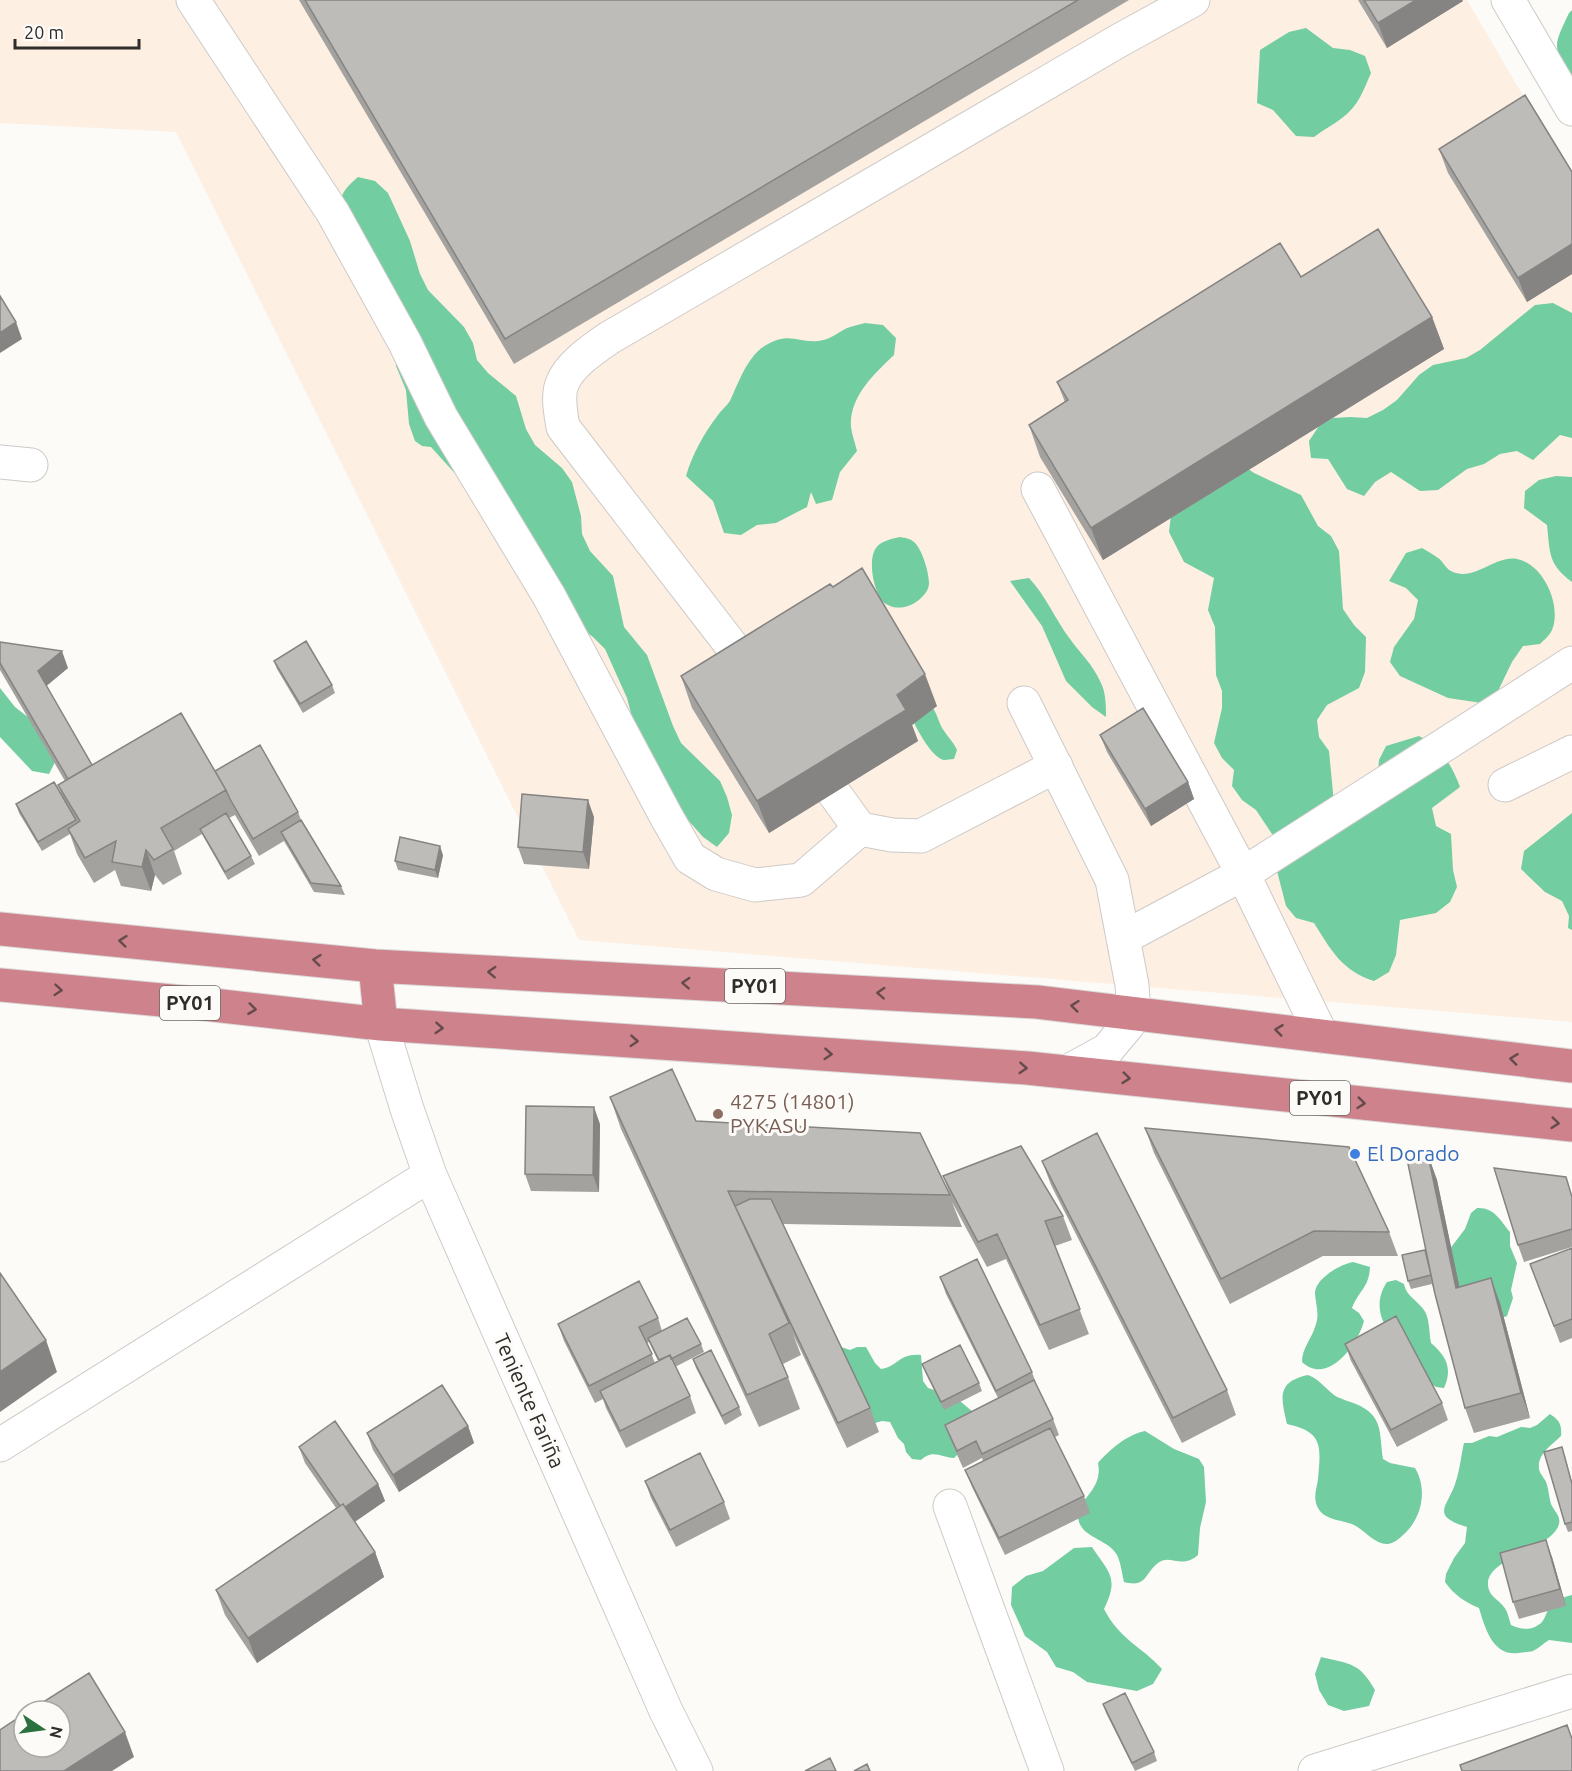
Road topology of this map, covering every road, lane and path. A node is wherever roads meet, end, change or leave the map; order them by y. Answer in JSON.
{"nodes":[{"id":1,"x":193,"y":0,"type":"edge"},
{"id":2,"x":1193,"y":0,"type":"edge"},
{"id":3,"x":1508,"y":0,"type":"edge"},
{"id":4,"x":1572,"y":109,"type":"edge"},
{"id":5,"x":1038,"y":489,"type":"dead end"},
{"id":6,"x":1572,"y":663,"type":"edge"},
{"id":7,"x":751,"y":671,"type":"edge"},
{"id":8,"x":1024,"y":703,"type":"dead end"},
{"id":9,"x":1572,"y":752,"type":"edge"},
{"id":10,"x":1056,"y":766,"type":"junction"},
{"id":11,"x":1505,"y":785,"type":"dead end"},
{"id":12,"x":834,"y":793,"type":"edge"},
{"id":13,"x":860,"y":828,"type":"junction"},
{"id":14,"x":1243,"y":874,"type":"junction"},
{"id":15,"x":0,"y":929,"type":"edge"},
{"id":16,"x":1123,"y":938,"type":"junction"},
{"id":17,"x":375,"y":966,"type":"junction"},
{"id":18,"x":0,"y":985,"type":"edge"},
{"id":19,"x":1134,"y":1013,"type":"junction"},
{"id":20,"x":381,"y":1024,"type":"junction"},
{"id":21,"x":1323,"y":1036,"type":"junction"},
{"id":22,"x":1572,"y":1066,"type":"edge"},
{"id":23,"x":1068,"y":1072,"type":"junction"},
{"id":24,"x":1572,"y":1125,"type":"edge"},
{"id":25,"x":430,"y":1174,"type":"junction"},
{"id":26,"x":0,"y":1445,"type":"edge"},
{"id":27,"x":950,"y":1506,"type":"dead end"},
{"id":28,"x":1572,"y":1691,"type":"edge"},
{"id":29,"x":696,"y":1771,"type":"edge"},
{"id":30,"x":1047,"y":1771,"type":"edge"},
{"id":31,"x":1315,"y":1771,"type":"edge"}],
"edges":[{"from":1,"to":13,"type":"street"},
{"from":2,"to":7,"type":"street"},
{"from":3,"to":4,"type":"street"},
{"from":5,"to":14,"type":"street"},
{"from":6,"to":14,"type":"street"},
{"from":8,"to":10,"type":"street"},
{"from":9,"to":11,"type":"street"},
{"from":10,"to":13,"type":"street"},
{"from":10,"to":16,"type":"street"},
{"from":12,"to":13,"type":"street"},
{"from":14,"to":16,"type":"street"},
{"from":14,"to":21,"type":"street"},
{"from":17,"to":15,"type":"highway","number":"PY01","one_way":true},
{"from":16,"to":19,"type":"street"},
{"from":19,"to":17,"type":"highway","number":"PY01","one_way":true},
{"from":17,"to":20,"type":"highway"},
{"from":18,"to":20,"type":"highway","number":"PY01","one_way":true},
{"from":21,"to":19,"type":"highway","number":"PY01","one_way":true},
{"from":19,"to":23,"type":"street"},
{"from":20,"to":23,"type":"highway","number":"PY01","one_way":true},
{"from":20,"to":25,"type":"street","name":"Teniente Fariña"},
{"from":22,"to":21,"type":"highway","number":"PY01","one_way":true},
{"from":23,"to":24,"type":"highway","number":"PY01","one_way":true},
{"from":25,"to":26,"type":"street"},
{"from":25,"to":29,"type":"street","name":"Teniente Fariña"},
{"from":27,"to":30,"type":"street"},
{"from":28,"to":31,"type":"street"}]}
